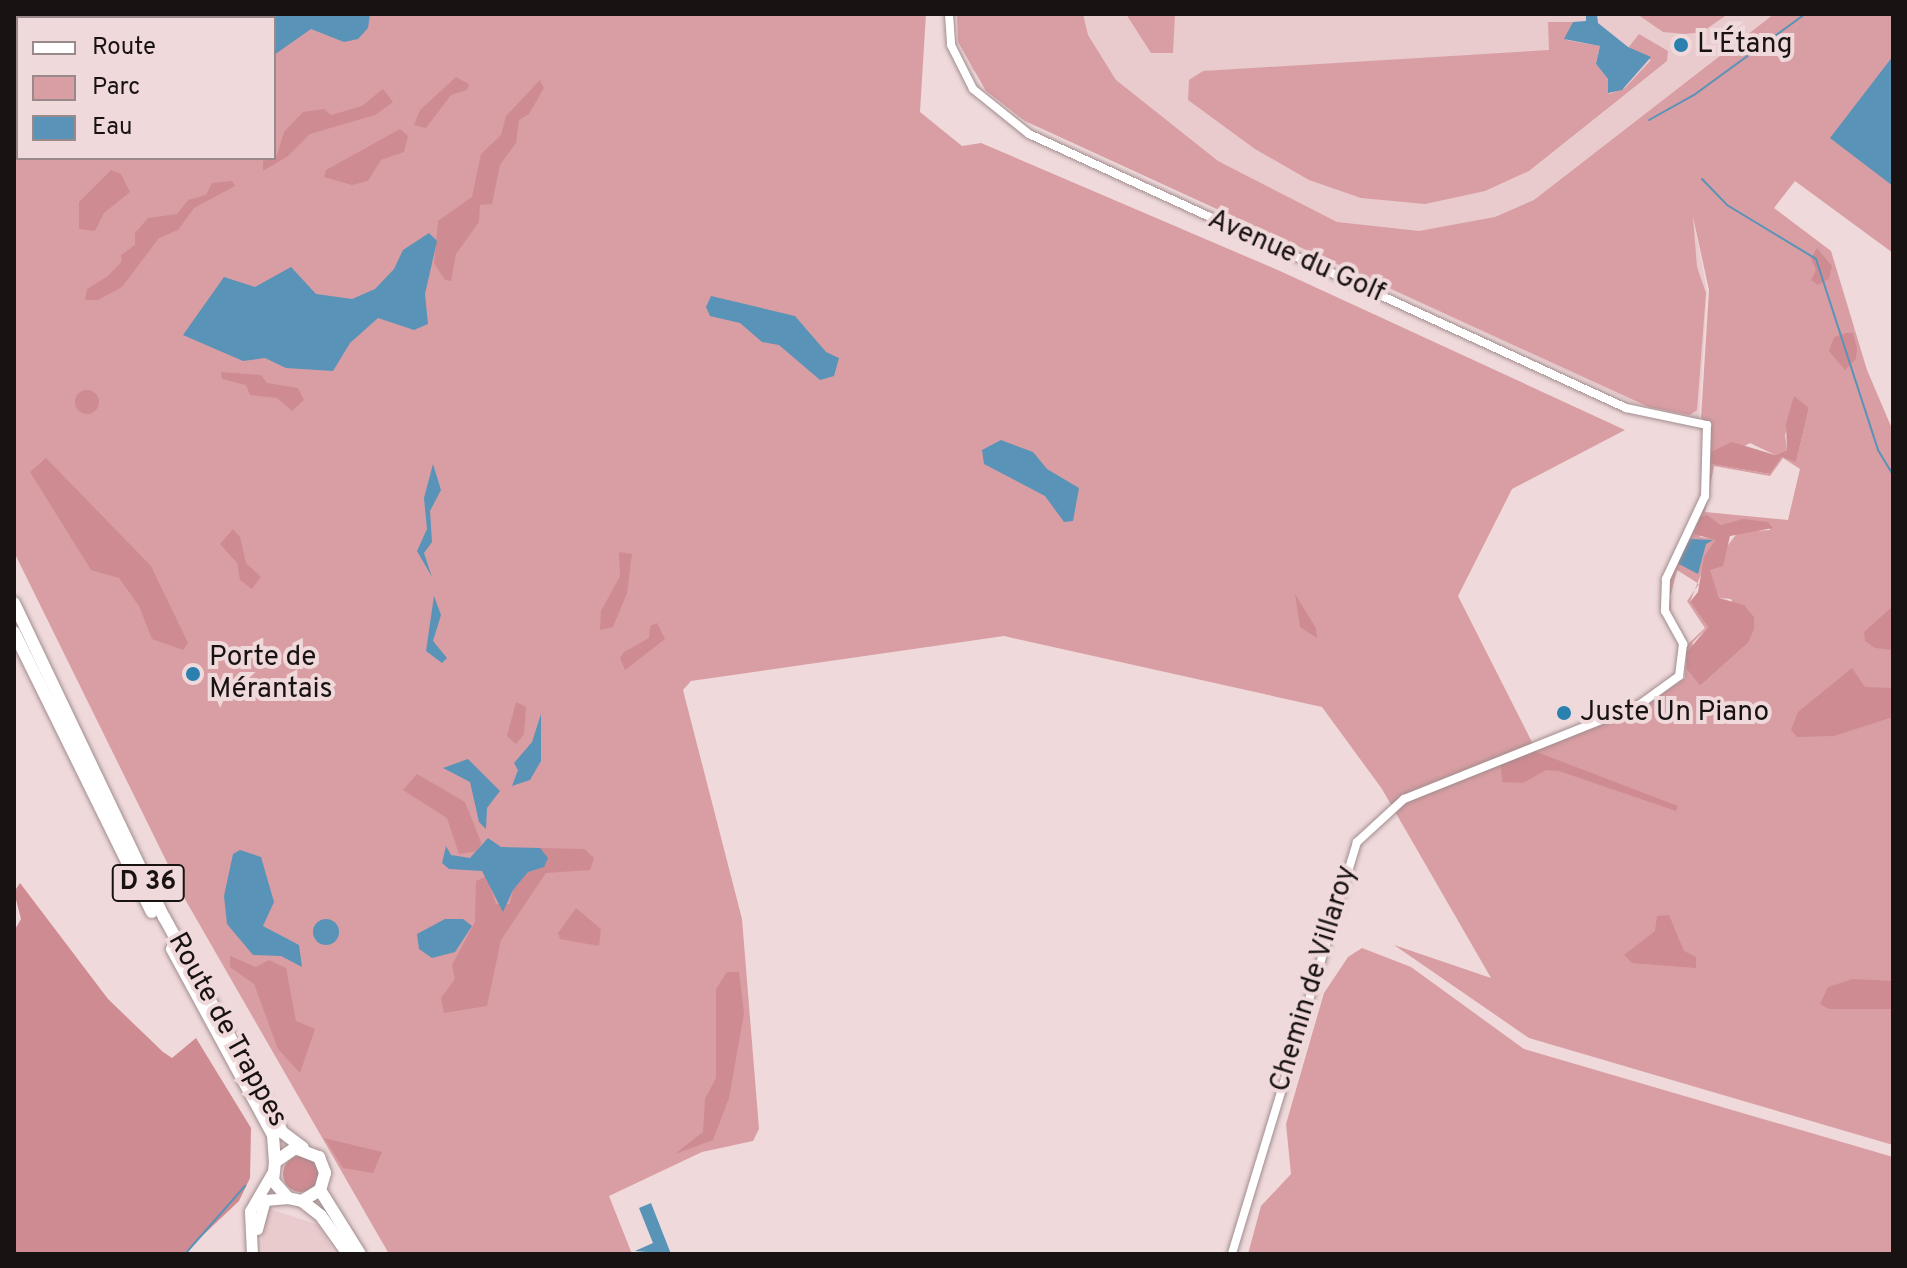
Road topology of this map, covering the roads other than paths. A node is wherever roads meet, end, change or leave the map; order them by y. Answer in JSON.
{"nodes":[{"id":1,"x":949,"y":14,"type":"edge"},
{"id":2,"x":14,"y":603,"type":"edge"},
{"id":3,"x":14,"y":632,"type":"edge"},
{"id":4,"x":1683,"y":662,"type":"joint"},
{"id":5,"x":303,"y":1148,"type":"junction"},
{"id":6,"x":273,"y":1168,"type":"junction"},
{"id":7,"x":320,"y":1190,"type":"junction"},
{"id":8,"x":288,"y":1198,"type":"junction"},
{"id":9,"x":302,"y":1201,"type":"junction"},
{"id":10,"x":252,"y":1254,"type":"edge"},
{"id":11,"x":259,"y":1254,"type":"edge"},
{"id":12,"x":348,"y":1254,"type":"edge"},
{"id":13,"x":360,"y":1254,"type":"edge"},
{"id":14,"x":1232,"y":1254,"type":"edge"}],
"edges":[{"from":1,"to":4,"type":"street","name":"Avenue du Golf"},
{"from":2,"to":5,"type":"main road","name":"Route de Trappes","number":"D 36"},
{"from":3,"to":6,"type":"main road","name":"Route de Trappes","number":"D 36"},
{"from":4,"to":14,"type":"street","name":"Chemin de Villaroy"},
{"from":5,"to":6,"type":"main road"},
{"from":5,"to":7,"type":"main road"},
{"from":6,"to":8,"type":"main road"},
{"from":6,"to":10,"type":"street"},
{"from":7,"to":9,"type":"main road"},
{"from":7,"to":13,"type":"main road"},
{"from":8,"to":9,"type":"main road"},
{"from":8,"to":11,"type":"street"},
{"from":9,"to":12,"type":"main road"}]}
